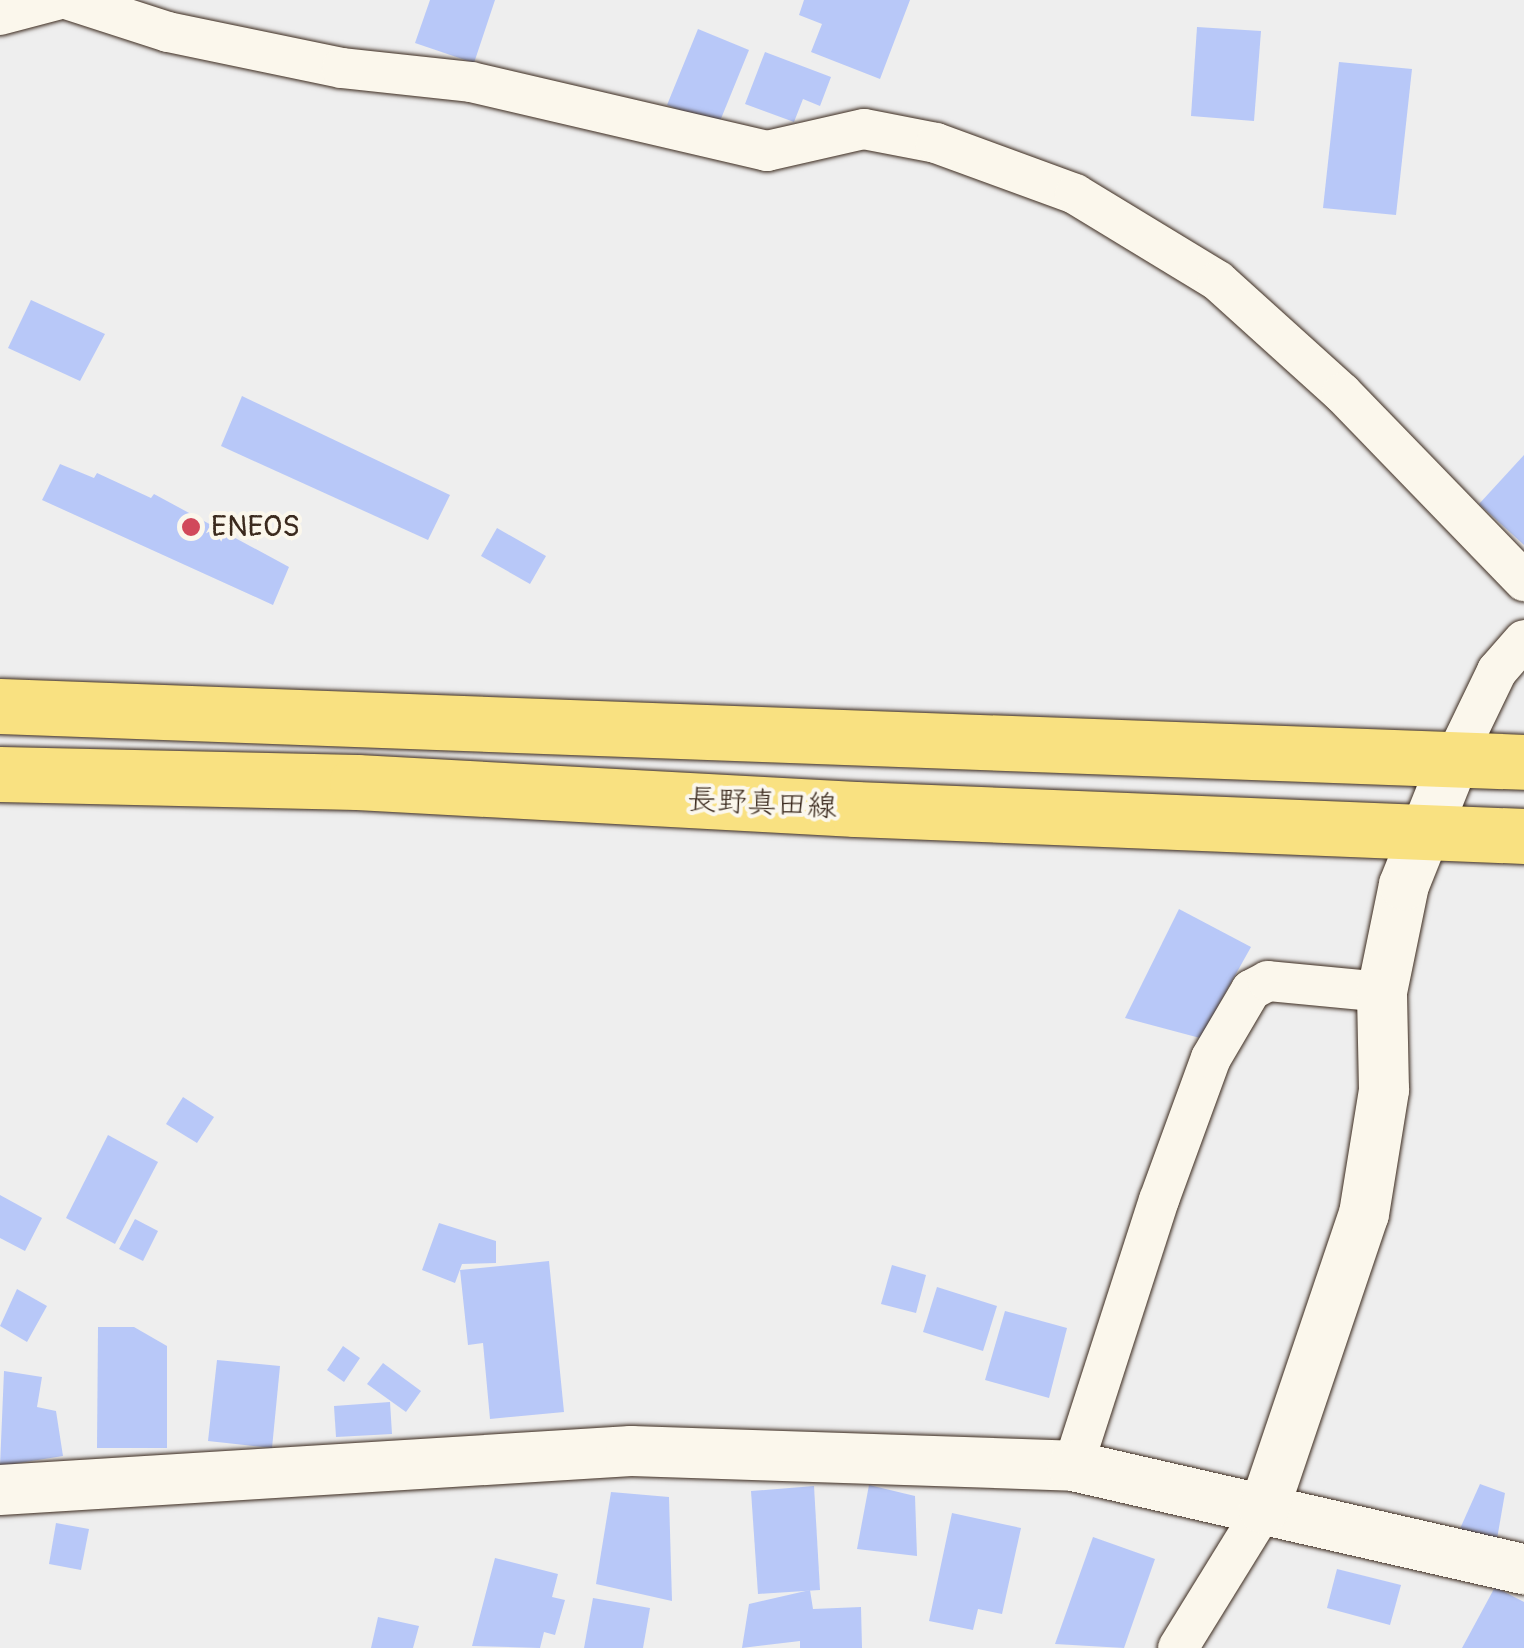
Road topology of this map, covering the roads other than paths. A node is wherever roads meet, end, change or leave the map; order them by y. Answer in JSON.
{"nodes":[{"id":1,"x":57,"y":0,"type":"edge"},
{"id":2,"x":69,"y":0,"type":"edge"},
{"id":3,"x":0,"y":15,"type":"edge"},
{"id":4,"x":1524,"y":582,"type":"edge"},
{"id":5,"x":1524,"y":640,"type":"edge"},
{"id":6,"x":0,"y":706,"type":"edge"},
{"id":7,"x":1455,"y":758,"type":"junction"},
{"id":8,"x":1524,"y":762,"type":"edge"},
{"id":9,"x":0,"y":774,"type":"edge"},
{"id":10,"x":1424,"y":834,"type":"junction"},
{"id":11,"x":1524,"y":836,"type":"edge"},
{"id":12,"x":1382,"y":992,"type":"junction"},
{"id":13,"x":1072,"y":1466,"type":"junction"},
{"id":14,"x":0,"y":1490,"type":"edge"},
{"id":15,"x":1264,"y":1509,"type":"junction"},
{"id":16,"x":1524,"y":1569,"type":"edge"},
{"id":17,"x":1178,"y":1648,"type":"edge"}],
"edges":[{"from":1,"to":3,"type":"street"},
{"from":2,"to":4,"type":"street"},
{"from":5,"to":7,"type":"street"},
{"from":6,"to":7,"type":"main road"},
{"from":7,"to":8,"type":"main road"},
{"from":7,"to":10,"type":"street"},
{"from":9,"to":10,"type":"main road","name":"長野真田線"},
{"from":10,"to":11,"type":"main road","name":"長野真田線"},
{"from":10,"to":12,"type":"street"},
{"from":12,"to":13,"type":"street"},
{"from":12,"to":15,"type":"street"},
{"from":13,"to":14,"type":"street"},
{"from":13,"to":15,"type":"street"},
{"from":15,"to":16,"type":"street"},
{"from":15,"to":17,"type":"street"}]}
